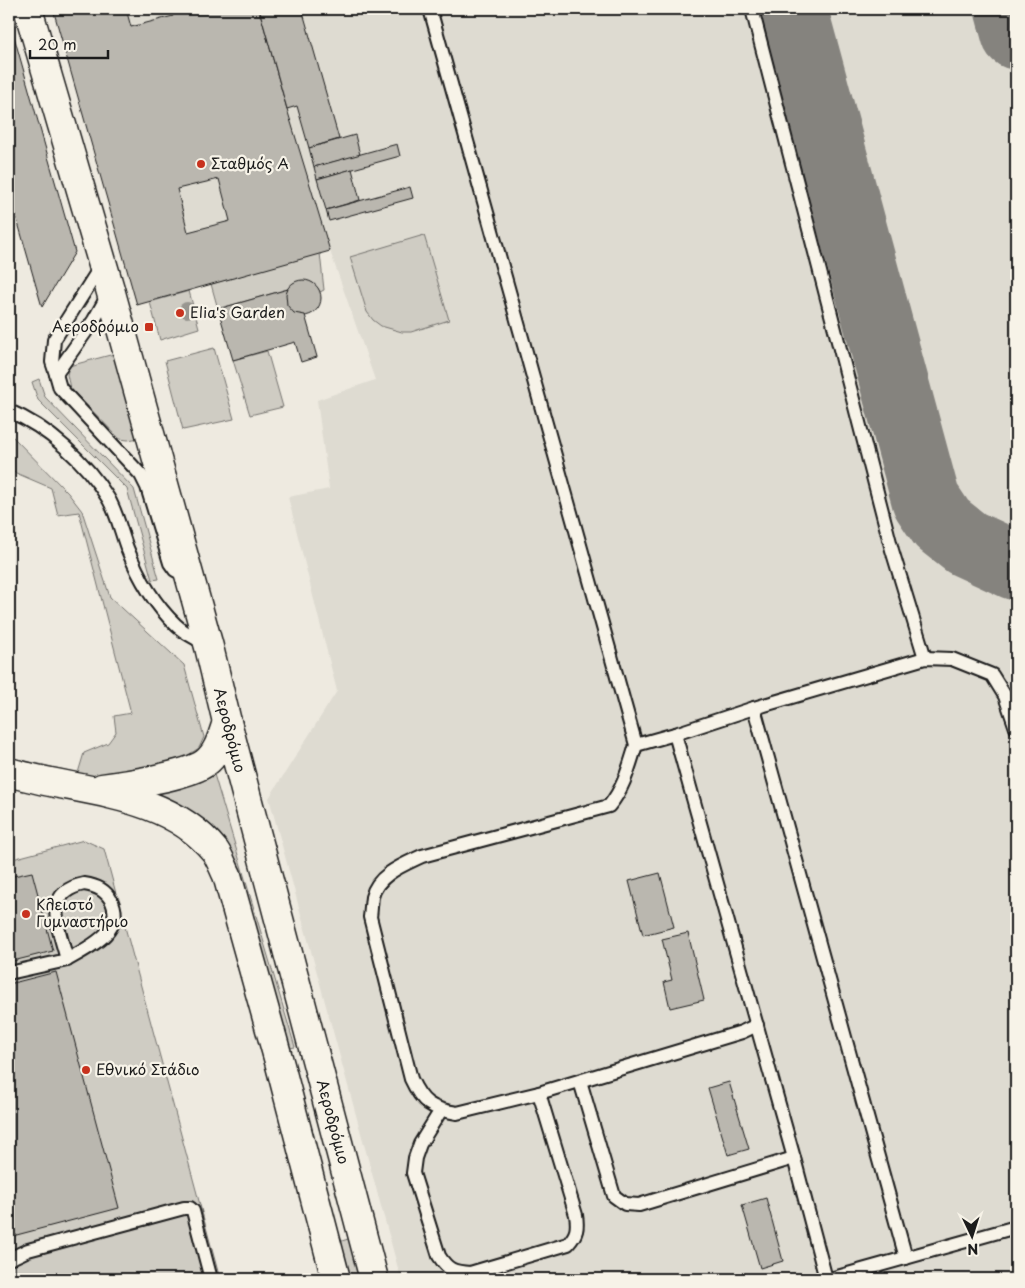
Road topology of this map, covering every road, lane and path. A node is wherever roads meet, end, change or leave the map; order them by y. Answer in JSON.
{"nodes":[{"id":1,"x":28,"y":9,"type":"edge"},
{"id":2,"x":430,"y":9,"type":"edge"},
{"id":3,"x":752,"y":9,"type":"edge"},
{"id":4,"x":103,"y":264,"type":"junction"},
{"id":5,"x":110,"y":289,"type":"junction"},
{"id":6,"x":56,"y":374,"type":"junction"},
{"id":7,"x":9,"y":411,"type":"edge"},
{"id":8,"x":190,"y":579,"type":"junction"},
{"id":9,"x":209,"y":647,"type":"junction"},
{"id":10,"x":925,"y":658,"type":"junction"},
{"id":11,"x":754,"y":708,"type":"junction"},
{"id":12,"x":227,"y":722,"type":"junction"},
{"id":13,"x":1016,"y":728,"type":"edge"},
{"id":14,"x":675,"y":734,"type":"junction"},
{"id":15,"x":636,"y":744,"type":"junction"},
{"id":16,"x":9,"y":772,"type":"edge"},
{"id":17,"x":87,"y":790,"type":"junction"},
{"id":18,"x":67,"y":960,"type":"junction"},
{"id":19,"x":9,"y":973,"type":"edge"},
{"id":20,"x":757,"y":1025,"type":"junction"},
{"id":21,"x":580,"y":1081,"type":"junction"},
{"id":22,"x":539,"y":1093,"type":"junction"},
{"id":23,"x":441,"y":1110,"type":"junction"},
{"id":24,"x":341,"y":1154,"type":"junction"},
{"id":25,"x":304,"y":1157,"type":"junction"},
{"id":26,"x":794,"y":1158,"type":"junction"},
{"id":27,"x":1016,"y":1227,"type":"edge"},
{"id":28,"x":906,"y":1258,"type":"junction"},
{"id":29,"x":9,"y":1259,"type":"edge"},
{"id":30,"x":211,"y":1279,"type":"edge"},
{"id":31,"x":336,"y":1279,"type":"edge"},
{"id":32,"x":374,"y":1279,"type":"edge"},
{"id":33,"x":826,"y":1279,"type":"edge"},
{"id":34,"x":830,"y":1279,"type":"edge"}],
"edges":[{"from":1,"to":4,"type":"main road","name":"Αεροδρόμιο"},
{"from":2,"to":15,"type":"lane"},
{"from":3,"to":10,"type":"lane"},
{"from":4,"to":5,"type":"main road","name":"Αεροδρόμιο"},
{"from":4,"to":6,"type":"lane"},
{"from":5,"to":6,"type":"lane"},
{"from":5,"to":8,"type":"main road","name":"Αεροδρόμιο"},
{"from":6,"to":8,"type":"lane"},
{"from":7,"to":9,"type":"lane"},
{"from":8,"to":9,"type":"main road","name":"Αεροδρόμιο"},
{"from":9,"to":12,"type":"main road","name":"Αεροδρόμιο"},
{"from":10,"to":11,"type":"lane"},
{"from":10,"to":13,"type":"lane"},
{"from":11,"to":14,"type":"lane"},
{"from":11,"to":28,"type":"lane"},
{"from":12,"to":17,"type":"main road"},
{"from":12,"to":24,"type":"main road","name":"Αεροδρόμιο"},
{"from":14,"to":15,"type":"lane"},
{"from":14,"to":20,"type":"lane"},
{"from":15,"to":23,"type":"lane"},
{"from":16,"to":17,"type":"main road"},
{"from":17,"to":25,"type":"main road"},
{"from":18,"to":18,"type":"lane"},
{"from":18,"to":19,"type":"lane"},
{"from":20,"to":21,"type":"lane"},
{"from":20,"to":26,"type":"lane"},
{"from":21,"to":22,"type":"lane"},
{"from":21,"to":26,"type":"lane"},
{"from":22,"to":23,"type":"lane"},
{"from":22,"to":23,"type":"lane"},
{"from":24,"to":25,"type":"main road"},
{"from":24,"to":32,"type":"main road","name":"Αεροδρόμιο"},
{"from":25,"to":31,"type":"main road"},
{"from":26,"to":33,"type":"lane"},
{"from":27,"to":28,"type":"lane"},
{"from":28,"to":34,"type":"lane"},
{"from":29,"to":30,"type":"lane"}]}
